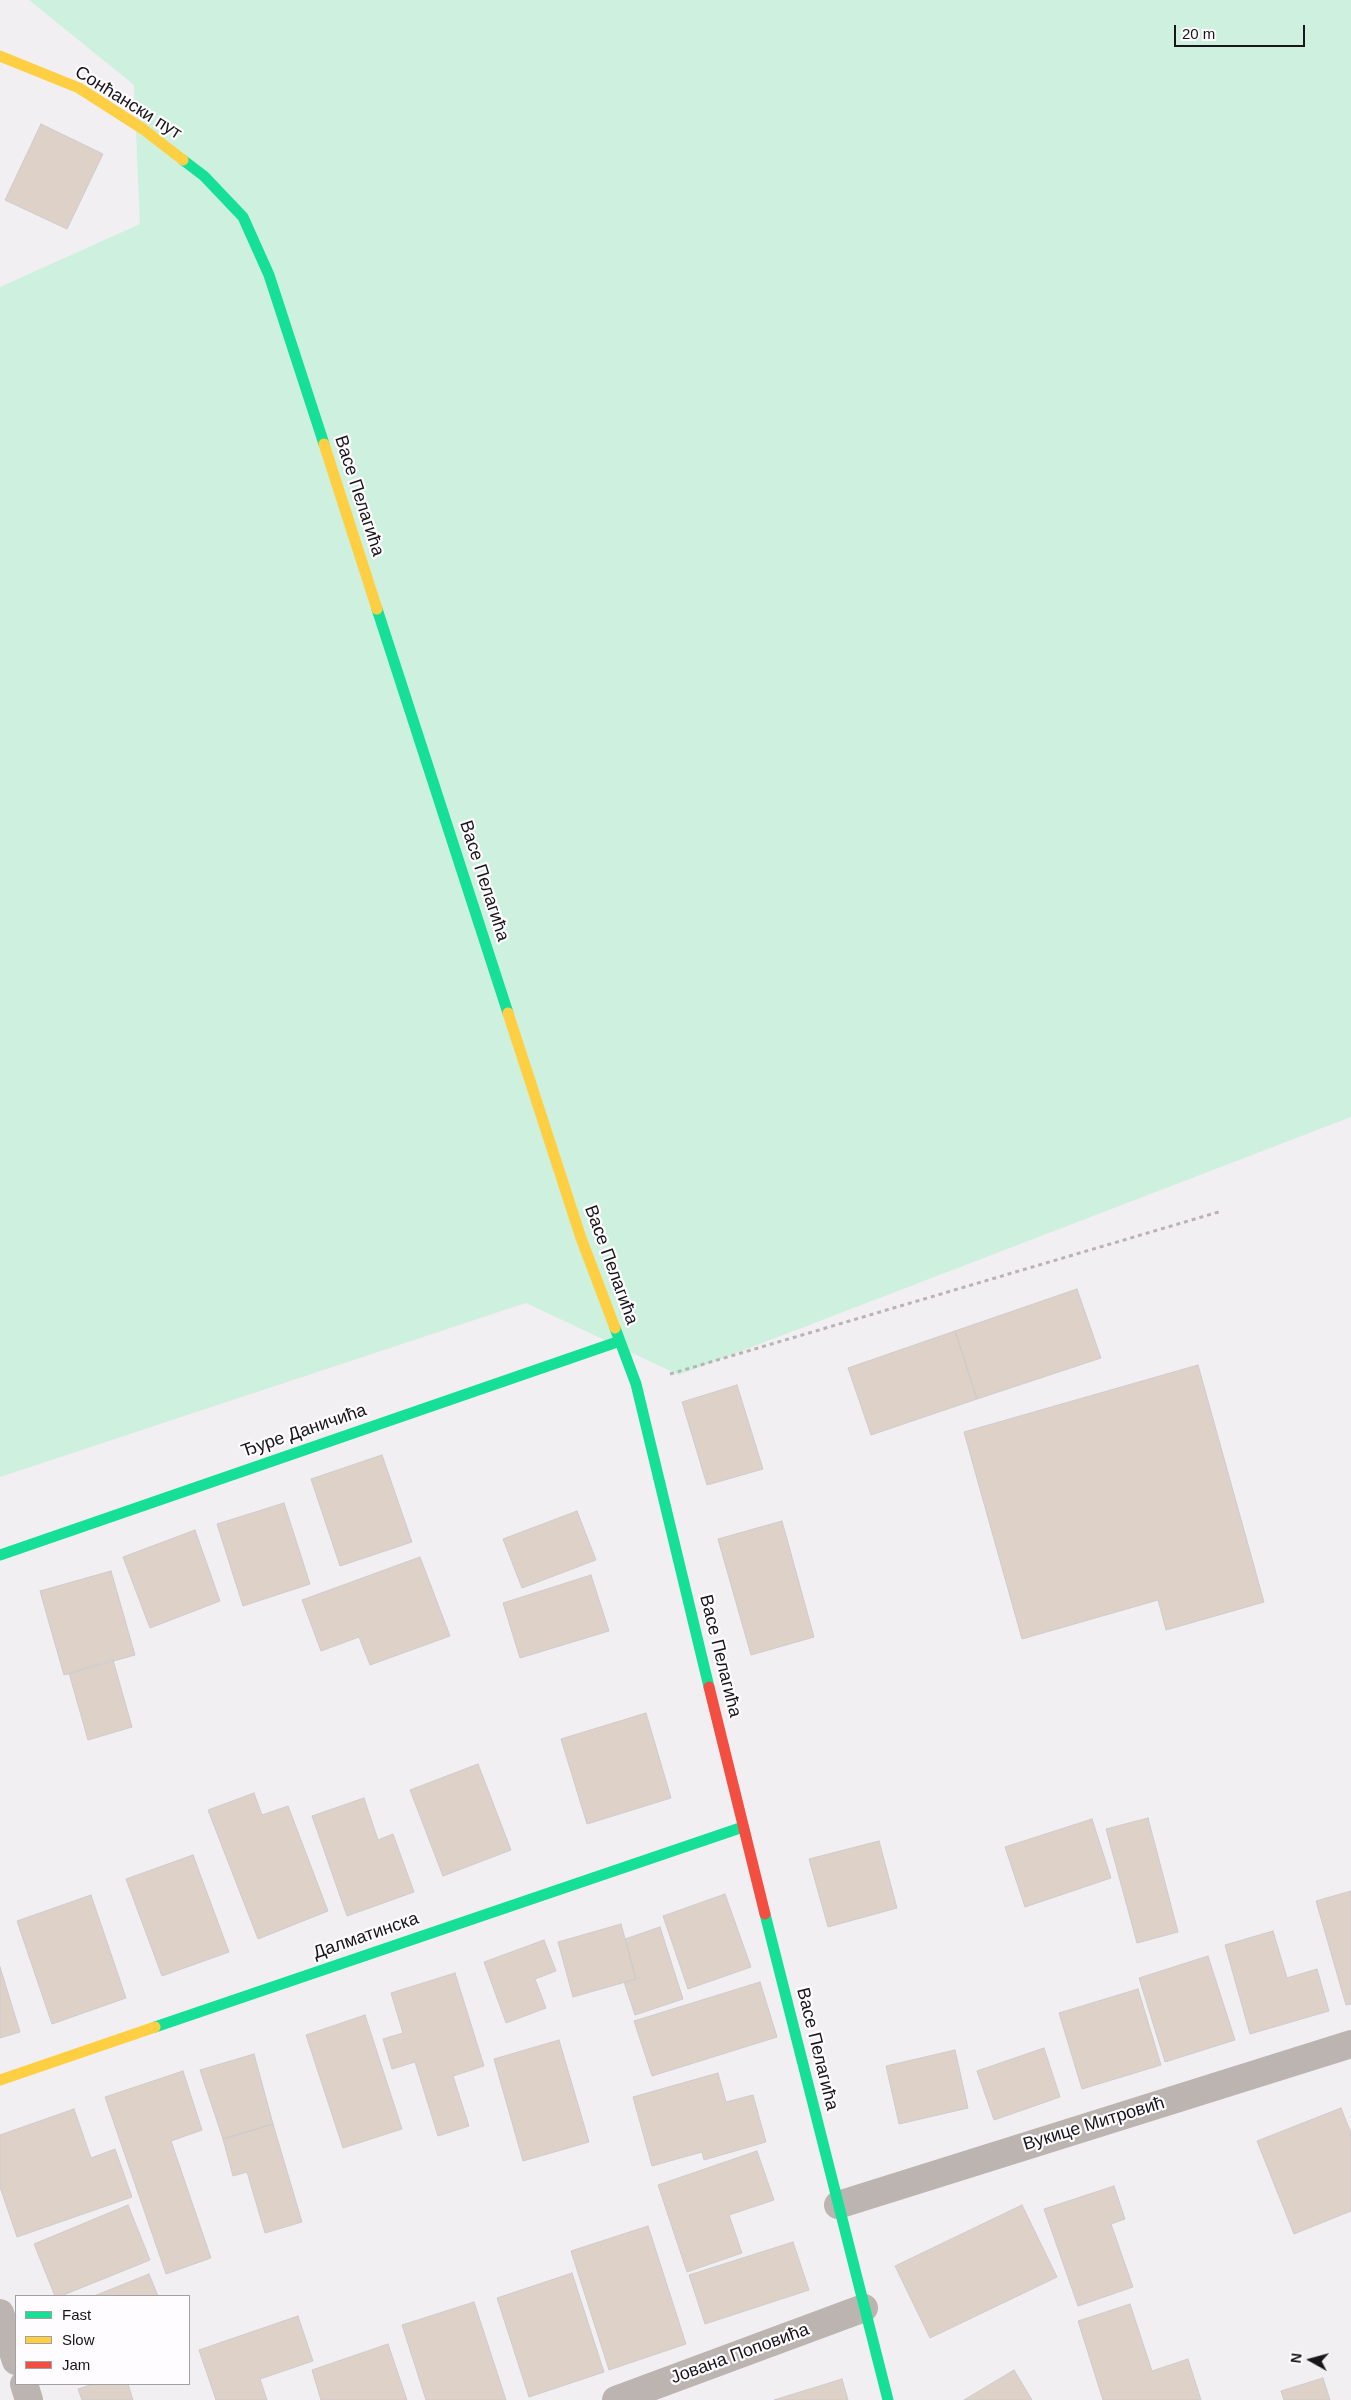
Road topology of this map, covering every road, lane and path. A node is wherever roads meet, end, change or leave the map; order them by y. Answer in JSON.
{"nodes":[{"id":1,"x":0,"y":56,"type":"edge"},
{"id":2,"x":204,"y":176,"type":"joint"},
{"id":3,"x":1222,"y":1212,"type":"dead end"},
{"id":4,"x":620,"y":1341,"type":"junction"},
{"id":5,"x":636,"y":1384,"type":"junction"},
{"id":6,"x":0,"y":1555,"type":"edge"},
{"id":7,"x":743,"y":1827,"type":"junction"},
{"id":8,"x":1351,"y":2044,"type":"edge"},
{"id":9,"x":0,"y":2080,"type":"edge"},
{"id":10,"x":838,"y":2205,"type":"junction"},
{"id":11,"x":864,"y":2308,"type":"junction"},
{"id":12,"x":0,"y":2314,"type":"edge"},
{"id":13,"x":15,"y":2358,"type":"edge"},
{"id":14,"x":24,"y":2385,"type":"edge"},
{"id":15,"x":30,"y":2400,"type":"edge"},
{"id":16,"x":616,"y":2400,"type":"edge"},
{"id":17,"x":888,"y":2400,"type":"edge"}],
"edges":[{"from":1,"to":2,"type":"street","name":"Сонћански пут"},
{"from":2,"to":4,"type":"street","name":"Васе Пелагића"},
{"from":3,"to":5,"type":"path"},
{"from":4,"to":5,"type":"street","name":"Васе Пелагића"},
{"from":4,"to":6,"type":"street","name":"Ђуре Даничића"},
{"from":5,"to":7,"type":"street","name":"Васе Пелагића"},
{"from":7,"to":9,"type":"street","name":"Далматинска"},
{"from":7,"to":10,"type":"street","name":"Васе Пелагића"},
{"from":8,"to":10,"type":"street","name":"Вукице Митровић"},
{"from":10,"to":11,"type":"street","name":"Васе Пелагића"},
{"from":11,"to":16,"type":"street","name":"Јована Поповића"},
{"from":11,"to":17,"type":"street","name":"Васе Пелагића"},
{"from":12,"to":13,"type":"street"},
{"from":14,"to":15,"type":"street"}]}
